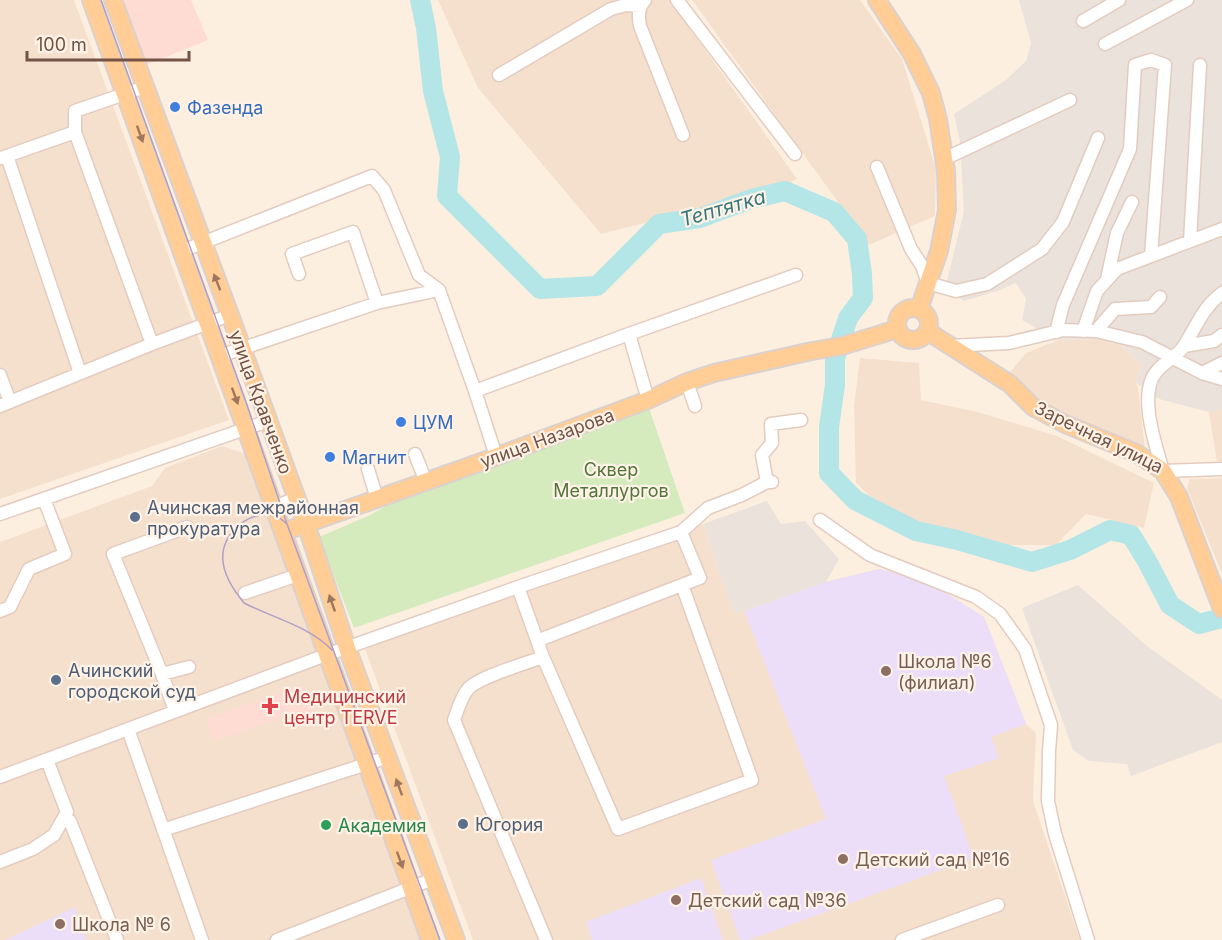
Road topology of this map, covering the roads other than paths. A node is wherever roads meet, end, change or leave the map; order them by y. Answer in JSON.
{"nodes":[{"id":1,"x":92,"y":0,"type":"edge"},
{"id":2,"x":113,"y":0,"type":"edge"},
{"id":3,"x":677,"y":0,"type":"edge"},
{"id":4,"x":877,"y":0,"type":"edge"},
{"id":5,"x":1119,"y":0,"type":"edge"},
{"id":6,"x":1187,"y":0,"type":"edge"},
{"id":7,"x":643,"y":3,"type":"edge"},
{"id":8,"x":1083,"y":21,"type":"dead end"},
{"id":9,"x":1105,"y":44,"type":"dead end"},
{"id":10,"x":1200,"y":65,"type":"dead end"},
{"id":11,"x":500,"y":75,"type":"dead end"},
{"id":12,"x":145,"y":87,"type":"junction"},
{"id":13,"x":125,"y":93,"type":"junction"},
{"id":14,"x":1070,"y":100,"type":"dead end"},
{"id":15,"x":75,"y":132,"type":"junction"},
{"id":16,"x":683,"y":135,"type":"dead end"},
{"id":17,"x":1098,"y":138,"type":"dead end"},
{"id":18,"x":795,"y":154,"type":"dead end"},
{"id":19,"x":4,"y":157,"type":"edge"},
{"id":20,"x":944,"y":159,"type":"junction"},
{"id":21,"x":877,"y":167,"type":"dead end"},
{"id":22,"x":1132,"y":202,"type":"dead end"},
{"id":23,"x":1222,"y":229,"type":"edge"},
{"id":24,"x":1190,"y":241,"type":"junction"},
{"id":25,"x":202,"y":244,"type":"junction"},
{"id":26,"x":182,"y":251,"type":"junction"},
{"id":27,"x":1151,"y":256,"type":"junction"},
{"id":28,"x":299,"y":274,"type":"dead end"},
{"id":29,"x":796,"y":274,"type":"dead end"},
{"id":30,"x":1107,"y":280,"type":"junction"},
{"id":31,"x":928,"y":283,"type":"junction"},
{"id":32,"x":439,"y":291,"type":"junction"},
{"id":33,"x":1222,"y":293,"type":"edge"},
{"id":34,"x":1160,"y":297,"type":"dead end"},
{"id":35,"x":377,"y":303,"type":"junction"},
{"id":36,"x":919,"y":309,"type":"junction"},
{"id":37,"x":230,"y":315,"type":"junction"},
{"id":38,"x":208,"y":322,"type":"junction"},
{"id":39,"x":897,"y":329,"type":"junction"},
{"id":40,"x":927,"y":331,"type":"junction"},
{"id":41,"x":1089,"y":331,"type":"junction"},
{"id":42,"x":1056,"y":332,"type":"junction"},
{"id":43,"x":628,"y":334,"type":"junction"},
{"id":44,"x":1222,"y":335,"type":"edge"},
{"id":45,"x":152,"y":344,"type":"junction"},
{"id":46,"x":948,"y":346,"type":"junction"},
{"id":47,"x":1184,"y":346,"type":"junction"},
{"id":48,"x":242,"y":350,"type":"junction"},
{"id":49,"x":220,"y":356,"type":"junction"},
{"id":50,"x":1174,"y":358,"type":"junction"},
{"id":51,"x":1222,"y":363,"type":"edge"},
{"id":52,"x":81,"y":373,"type":"junction"},
{"id":53,"x":1202,"y":373,"type":"junction"},
{"id":54,"x":0,"y":375,"type":"edge"},
{"id":55,"x":1222,"y":379,"type":"edge"},
{"id":56,"x":687,"y":382,"type":"junction"},
{"id":57,"x":475,"y":391,"type":"junction"},
{"id":58,"x":648,"y":400,"type":"junction"},
{"id":59,"x":5,"y":404,"type":"edge"},
{"id":60,"x":695,"y":406,"type":"dead end"},
{"id":61,"x":801,"y":420,"type":"dead end"},
{"id":62,"x":268,"y":421,"type":"junction"},
{"id":63,"x":246,"y":428,"type":"junction"},
{"id":64,"x":415,"y":454,"type":"dead end"},
{"id":65,"x":496,"y":456,"type":"junction"},
{"id":66,"x":368,"y":469,"type":"dead end"},
{"id":67,"x":1222,"y":469,"type":"edge"},
{"id":68,"x":1163,"y":471,"type":"junction"},
{"id":69,"x":290,"y":480,"type":"junction"},
{"id":70,"x":426,"y":482,"type":"junction"},
{"id":71,"x":268,"y":488,"type":"junction"},
{"id":72,"x":296,"y":498,"type":"junction"},
{"id":73,"x":44,"y":499,"type":"junction"},
{"id":74,"x":377,"y":499,"type":"junction"},
{"id":75,"x":275,"y":507,"type":"junction"},
{"id":76,"x":0,"y":514,"type":"edge"},
{"id":77,"x":820,"y":520,"type":"dead end"},
{"id":78,"x":306,"y":524,"type":"junction"},
{"id":79,"x":187,"y":527,"type":"dead end"},
{"id":80,"x":283,"y":532,"type":"junction"},
{"id":81,"x":681,"y":532,"type":"junction"},
{"id":82,"x":298,"y":575,"type":"junction"},
{"id":83,"x":682,"y":585,"type":"junction"},
{"id":84,"x":518,"y":587,"type":"junction"},
{"id":85,"x":245,"y":593,"type":"dead end"},
{"id":86,"x":1222,"y":609,"type":"edge"},
{"id":87,"x":0,"y":611,"type":"edge"},
{"id":88,"x":539,"y":640,"type":"junction"},
{"id":89,"x":347,"y":648,"type":"junction"},
{"id":90,"x":326,"y":655,"type":"junction"},
{"id":91,"x":543,"y":657,"type":"junction"},
{"id":92,"x":189,"y":667,"type":"dead end"},
{"id":93,"x":162,"y":674,"type":"junction"},
{"id":94,"x":175,"y":711,"type":"junction"},
{"id":95,"x":128,"y":729,"type":"junction"},
{"id":96,"x":388,"y":757,"type":"junction"},
{"id":97,"x":47,"y":760,"type":"junction"},
{"id":98,"x":366,"y":765,"type":"junction"},
{"id":99,"x":0,"y":777,"type":"edge"},
{"id":100,"x":70,"y":820,"type":"dead end"},
{"id":101,"x":163,"y":830,"type":"junction"},
{"id":102,"x":0,"y":862,"type":"edge"},
{"id":103,"x":433,"y":879,"type":"junction"},
{"id":104,"x":411,"y":888,"type":"junction"},
{"id":105,"x":998,"y":905,"type":"dead end"},
{"id":106,"x":117,"y":940,"type":"edge"},
{"id":107,"x":202,"y":940,"type":"edge"},
{"id":108,"x":277,"y":940,"type":"edge"},
{"id":109,"x":430,"y":940,"type":"edge"},
{"id":110,"x":456,"y":940,"type":"edge"},
{"id":111,"x":546,"y":940,"type":"edge"},
{"id":112,"x":902,"y":940,"type":"edge"},
{"id":113,"x":1088,"y":940,"type":"edge"}],
"edges":[{"from":1,"to":13,"type":"main road","name":"улица Кравченко"},
{"from":2,"to":12,"type":"main road","name":"улица Кравченко"},
{"from":3,"to":18,"type":"street"},
{"from":4,"to":20,"type":"main road"},
{"from":5,"to":8,"type":"street"},
{"from":6,"to":9,"type":"street"},
{"from":7,"to":11,"type":"street"},
{"from":7,"to":16,"type":"street"},
{"from":10,"to":24,"type":"street"},
{"from":12,"to":13,"type":"street"},
{"from":12,"to":25,"type":"main road","name":"улица Кравченко"},
{"from":13,"to":15,"type":"street"},
{"from":13,"to":26,"type":"main road","name":"улица Кравченко","one_way":true},
{"from":14,"to":20,"type":"street"},
{"from":15,"to":19,"type":"street"},
{"from":15,"to":45,"type":"street"},
{"from":17,"to":31,"type":"street"},
{"from":19,"to":52,"type":"street"},
{"from":20,"to":31,"type":"main road"},
{"from":21,"to":31,"type":"street"},
{"from":22,"to":30,"type":"street"},
{"from":23,"to":24,"type":"street"},
{"from":24,"to":27,"type":"street"},
{"from":25,"to":26,"type":"street"},
{"from":25,"to":32,"type":"street"},
{"from":37,"to":25,"type":"main road","name":"улица Кравченко","one_way":true},
{"from":26,"to":38,"type":"main road","name":"улица Кравченко"},
{"from":27,"to":30,"type":"street"},
{"from":27,"to":42,"type":"street"},
{"from":28,"to":35,"type":"street"},
{"from":29,"to":43,"type":"street"},
{"from":30,"to":41,"type":"street"},
{"from":31,"to":36,"type":"main road"},
{"from":32,"to":35,"type":"street"},
{"from":32,"to":57,"type":"street"},
{"from":33,"to":47,"type":"street"},
{"from":34,"to":41,"type":"street"},
{"from":35,"to":48,"type":"street"},
{"from":36,"to":39,"type":"main road"},
{"from":36,"to":40,"type":"main road"},
{"from":37,"to":38,"type":"street"},
{"from":37,"to":48,"type":"main road","name":"улица Кравченко"},
{"from":38,"to":45,"type":"street"},
{"from":38,"to":49,"type":"main road","name":"улица Кравченко"},
{"from":39,"to":40,"type":"main road"},
{"from":39,"to":56,"type":"main road","name":"улица Назарова"},
{"from":40,"to":46,"type":"main road","name":"Заречная улица"},
{"from":41,"to":42,"type":"street"},
{"from":41,"to":50,"type":"street"},
{"from":42,"to":46,"type":"street"},
{"from":43,"to":57,"type":"street"},
{"from":43,"to":58,"type":"street"},
{"from":44,"to":47,"type":"street"},
{"from":45,"to":52,"type":"street"},
{"from":46,"to":68,"type":"main road","name":"Заречная улица"},
{"from":47,"to":50,"type":"street"},
{"from":48,"to":49,"type":"street"},
{"from":48,"to":62,"type":"main road","name":"улица Кравченко"},
{"from":49,"to":63,"type":"main road","name":"улица Кравченко","one_way":true},
{"from":50,"to":53,"type":"street"},
{"from":50,"to":68,"type":"street"},
{"from":51,"to":53,"type":"street"},
{"from":52,"to":59,"type":"street"},
{"from":53,"to":55,"type":"street"},
{"from":54,"to":59,"type":"street"},
{"from":56,"to":58,"type":"main road","name":"улица Назарова"},
{"from":56,"to":60,"type":"street"},
{"from":57,"to":65,"type":"street"},
{"from":58,"to":65,"type":"main road","name":"улица Назарова"},
{"from":61,"to":81,"type":"street"},
{"from":62,"to":63,"type":"street"},
{"from":62,"to":69,"type":"main road","name":"улица Кравченко"},
{"from":63,"to":71,"type":"main road","name":"улица Кравченко"},
{"from":63,"to":73,"type":"street"},
{"from":64,"to":70,"type":"street"},
{"from":65,"to":70,"type":"main road","name":"улица Назарова"},
{"from":66,"to":74,"type":"street"},
{"from":67,"to":68,"type":"street","name":"Заречная улица"},
{"from":68,"to":86,"type":"main road"},
{"from":69,"to":71,"type":"main road"},
{"from":69,"to":72,"type":"main road","name":"улица Кравченко"},
{"from":70,"to":74,"type":"main road","name":"улица Назарова"},
{"from":71,"to":75,"type":"main road","name":"улица Кравченко"},
{"from":72,"to":75,"type":"street"},
{"from":72,"to":78,"type":"main road","name":"улица Кравченко"},
{"from":73,"to":76,"type":"street"},
{"from":73,"to":87,"type":"street"},
{"from":74,"to":78,"type":"main road","name":"улица Назарова"},
{"from":75,"to":80,"type":"main road","name":"улица Кравченко"},
{"from":77,"to":113,"type":"street"},
{"from":78,"to":80,"type":"main road","name":"улица Назарова"},
{"from":89,"to":78,"type":"main road","name":"улица Кравченко","one_way":true},
{"from":79,"to":93,"type":"street"},
{"from":80,"to":82,"type":"main road","name":"улица Кравченко"},
{"from":81,"to":83,"type":"street"},
{"from":81,"to":84,"type":"street"},
{"from":82,"to":85,"type":"street"},
{"from":82,"to":90,"type":"main road","name":"улица Кравченко"},
{"from":83,"to":88,"type":"street"},
{"from":83,"to":91,"type":"street"},
{"from":84,"to":88,"type":"street"},
{"from":84,"to":89,"type":"street"},
{"from":88,"to":91,"type":"street"},
{"from":89,"to":90,"type":"street"},
{"from":89,"to":96,"type":"main road","name":"улица Кравченко"},
{"from":90,"to":94,"type":"street"},
{"from":90,"to":98,"type":"main road","name":"улица Кравченко"},
{"from":91,"to":111,"type":"street"},
{"from":92,"to":93,"type":"street"},
{"from":93,"to":94,"type":"street"},
{"from":94,"to":95,"type":"street"},
{"from":95,"to":97,"type":"street"},
{"from":95,"to":101,"type":"street"},
{"from":96,"to":98,"type":"street"},
{"from":103,"to":96,"type":"main road","name":"улица Кравченко","one_way":true},
{"from":97,"to":99,"type":"street"},
{"from":97,"to":102,"type":"street"},
{"from":98,"to":101,"type":"street"},
{"from":98,"to":104,"type":"main road","name":"улица Кравченко","one_way":true},
{"from":100,"to":106,"type":"street"},
{"from":101,"to":107,"type":"street"},
{"from":103,"to":104,"type":"street"},
{"from":103,"to":110,"type":"main road","name":"улица Кравченко"},
{"from":104,"to":108,"type":"street"},
{"from":104,"to":109,"type":"main road","name":"улица Кравченко"},
{"from":105,"to":112,"type":"street"}]}
